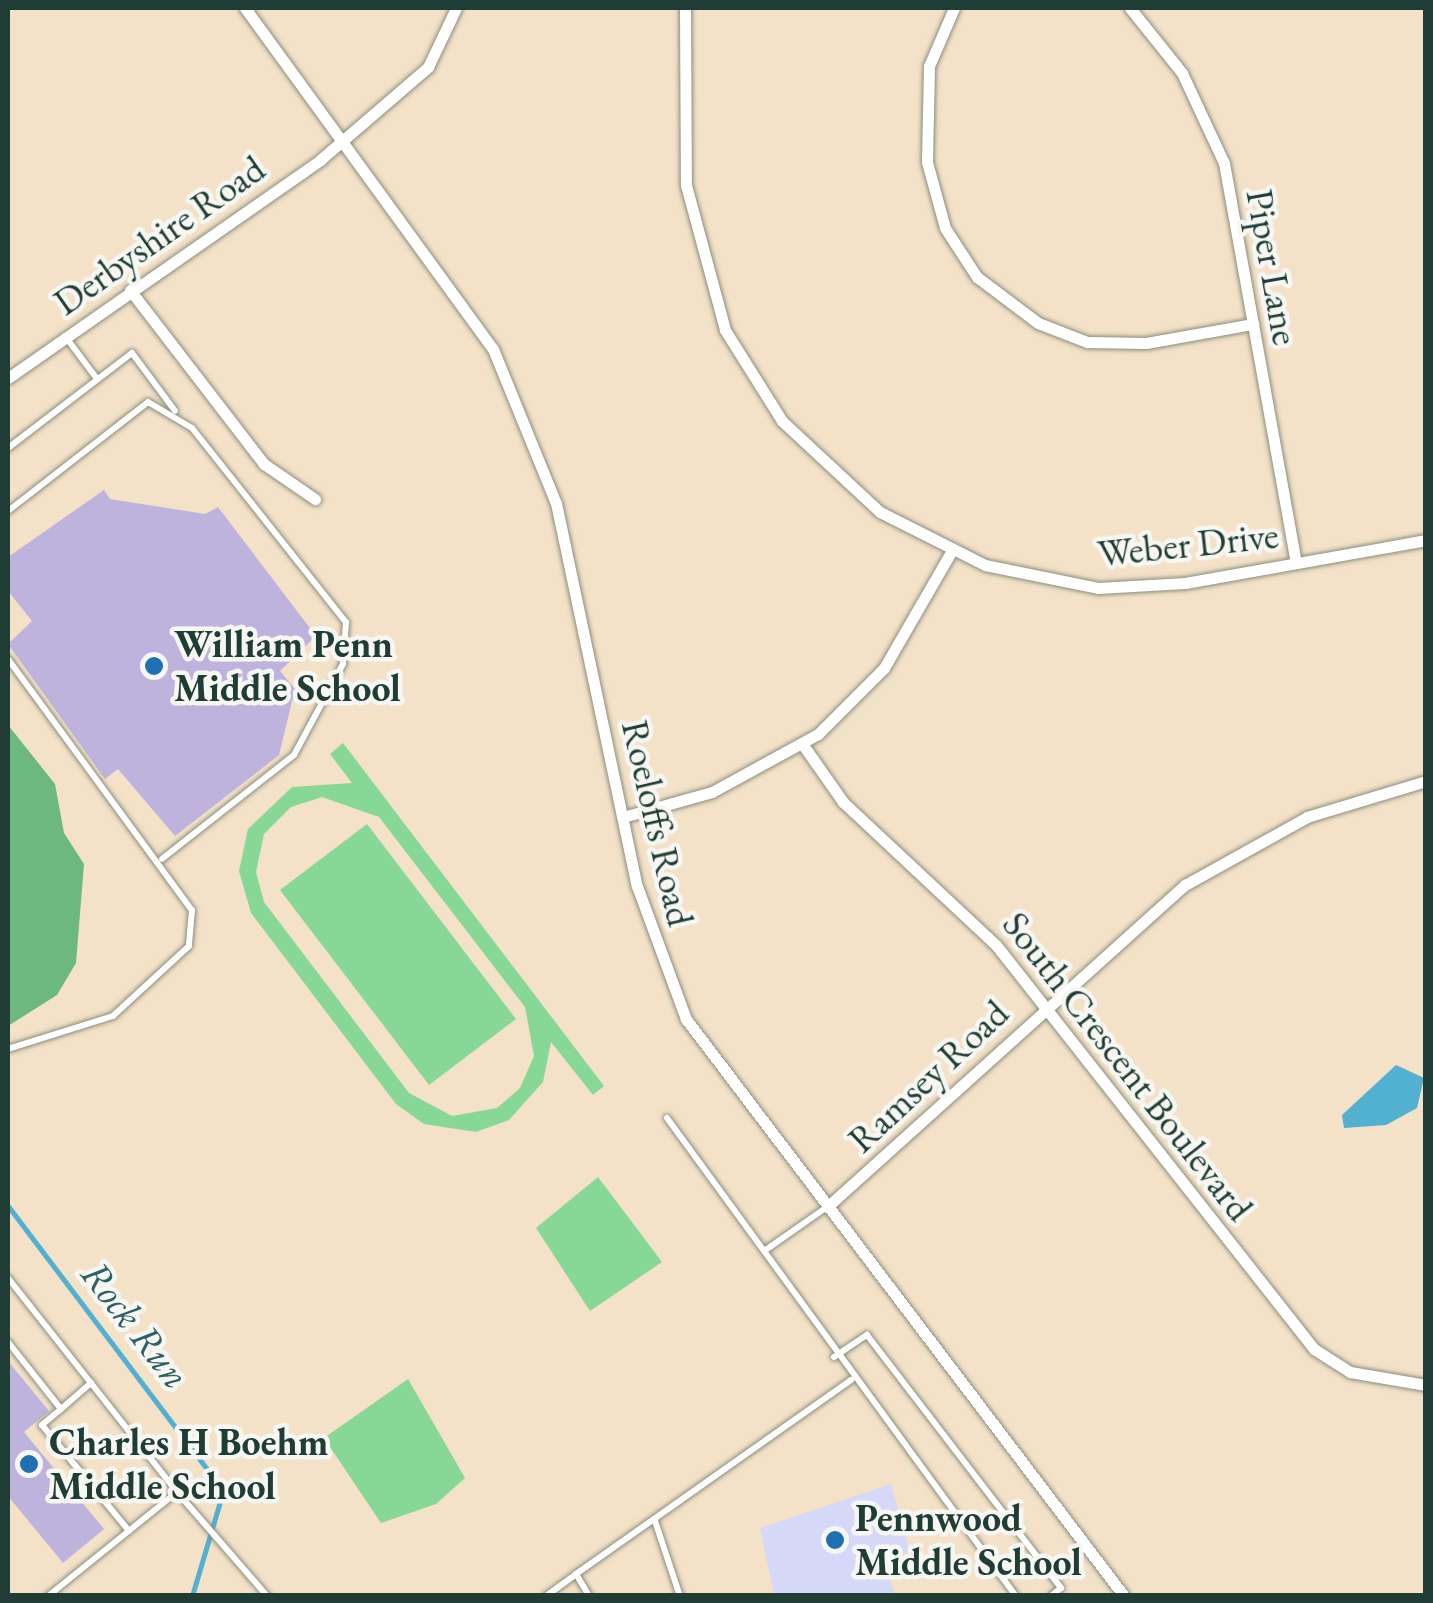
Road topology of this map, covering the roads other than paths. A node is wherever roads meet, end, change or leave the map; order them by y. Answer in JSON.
{"nodes":[{"id":1,"x":245,"y":8,"type":"edge"},
{"id":2,"x":456,"y":8,"type":"edge"},
{"id":3,"x":686,"y":8,"type":"edge"},
{"id":4,"x":954,"y":8,"type":"edge"},
{"id":5,"x":1130,"y":8,"type":"edge"},
{"id":6,"x":340,"y":137,"type":"junction"},
{"id":7,"x":130,"y":290,"type":"junction"},
{"id":8,"x":1253,"y":324,"type":"junction"},
{"id":9,"x":65,"y":336,"type":"junction"},
{"id":10,"x":8,"y":378,"type":"edge"},
{"id":11,"x":98,"y":379,"type":"junction"},
{"id":12,"x":176,"y":412,"type":"junction"},
{"id":13,"x":8,"y":448,"type":"edge"},
{"id":14,"x":314,"y":499,"type":"dead end"},
{"id":15,"x":8,"y":510,"type":"edge"},
{"id":16,"x":1426,"y":540,"type":"edge"},
{"id":17,"x":951,"y":552,"type":"junction"},
{"id":18,"x":1296,"y":563,"type":"junction"},
{"id":19,"x":8,"y":659,"type":"edge"},
{"id":20,"x":804,"y":745,"type":"junction"},
{"id":21,"x":1426,"y":780,"type":"edge"},
{"id":22,"x":623,"y":817,"type":"junction"},
{"id":23,"x":162,"y":859,"type":"junction"},
{"id":24,"x":1046,"y":1008,"type":"junction"},
{"id":25,"x":8,"y":1049,"type":"edge"},
{"id":26,"x":666,"y":1118,"type":"dead end"},
{"id":27,"x":827,"y":1206,"type":"junction"},
{"id":28,"x":767,"y":1249,"type":"junction"},
{"id":29,"x":9,"y":1284,"type":"edge"},
{"id":30,"x":8,"y":1342,"type":"edge"},
{"id":31,"x":834,"y":1358,"type":"junction"},
{"id":32,"x":851,"y":1380,"type":"junction"},
{"id":33,"x":91,"y":1384,"type":"junction"},
{"id":34,"x":1426,"y":1384,"type":"edge"},
{"id":35,"x":61,"y":1409,"type":"junction"},
{"id":36,"x":177,"y":1492,"type":"junction"},
{"id":37,"x":655,"y":1521,"type":"junction"},
{"id":38,"x":129,"y":1530,"type":"junction"},
{"id":39,"x":576,"y":1574,"type":"junction"},
{"id":40,"x":48,"y":1596,"type":"edge"},
{"id":41,"x":267,"y":1596,"type":"edge"},
{"id":42,"x":546,"y":1596,"type":"edge"},
{"id":43,"x":590,"y":1596,"type":"edge"},
{"id":44,"x":680,"y":1596,"type":"edge"},
{"id":45,"x":1016,"y":1596,"type":"edge"},
{"id":46,"x":1051,"y":1596,"type":"edge"},
{"id":47,"x":1124,"y":1596,"type":"edge"}],
"edges":[{"from":1,"to":6,"type":"street","name":"Roeloffs Road"},
{"from":2,"to":6,"type":"street"},
{"from":3,"to":17,"type":"street","name":"Weber Drive"},
{"from":4,"to":8,"type":"street"},
{"from":5,"to":8,"type":"street","name":"Piper Lane"},
{"from":6,"to":7,"type":"street","name":"Derbyshire Road"},
{"from":6,"to":22,"type":"street","name":"Roeloffs Road"},
{"from":7,"to":9,"type":"street","name":"Derbyshire Road"},
{"from":7,"to":14,"type":"street"},
{"from":8,"to":18,"type":"street","name":"Piper Lane"},
{"from":9,"to":10,"type":"street","name":"Derbyshire Road"},
{"from":9,"to":11,"type":"lane"},
{"from":11,"to":12,"type":"lane"},
{"from":11,"to":13,"type":"lane"},
{"from":12,"to":15,"type":"lane"},
{"from":12,"to":23,"type":"lane"},
{"from":16,"to":18,"type":"street","name":"Weber Drive"},
{"from":17,"to":18,"type":"street","name":"Weber Drive"},
{"from":17,"to":20,"type":"street"},
{"from":19,"to":23,"type":"lane"},
{"from":20,"to":22,"type":"street"},
{"from":20,"to":24,"type":"street","name":"South Crescent Boulevard"},
{"from":21,"to":24,"type":"street","name":"Ramsey Road"},
{"from":22,"to":27,"type":"street","name":"Roeloffs Road"},
{"from":23,"to":25,"type":"lane"},
{"from":24,"to":27,"type":"street","name":"Ramsey Road"},
{"from":24,"to":34,"type":"street","name":"South Crescent Boulevard"},
{"from":26,"to":28,"type":"lane"},
{"from":27,"to":28,"type":"lane"},
{"from":27,"to":47,"type":"street","name":"Roeloffs Road"},
{"from":28,"to":31,"type":"lane"},
{"from":29,"to":33,"type":"lane"},
{"from":30,"to":35,"type":"lane"},
{"from":31,"to":32,"type":"lane"},
{"from":31,"to":46,"type":"lane"},
{"from":32,"to":37,"type":"lane"},
{"from":32,"to":45,"type":"lane"},
{"from":33,"to":35,"type":"lane"},
{"from":33,"to":36,"type":"lane"},
{"from":35,"to":38,"type":"lane"},
{"from":36,"to":38,"type":"lane"},
{"from":36,"to":41,"type":"lane"},
{"from":37,"to":39,"type":"lane"},
{"from":37,"to":44,"type":"lane"},
{"from":38,"to":40,"type":"lane"},
{"from":39,"to":42,"type":"lane"},
{"from":39,"to":43,"type":"lane"}]}
